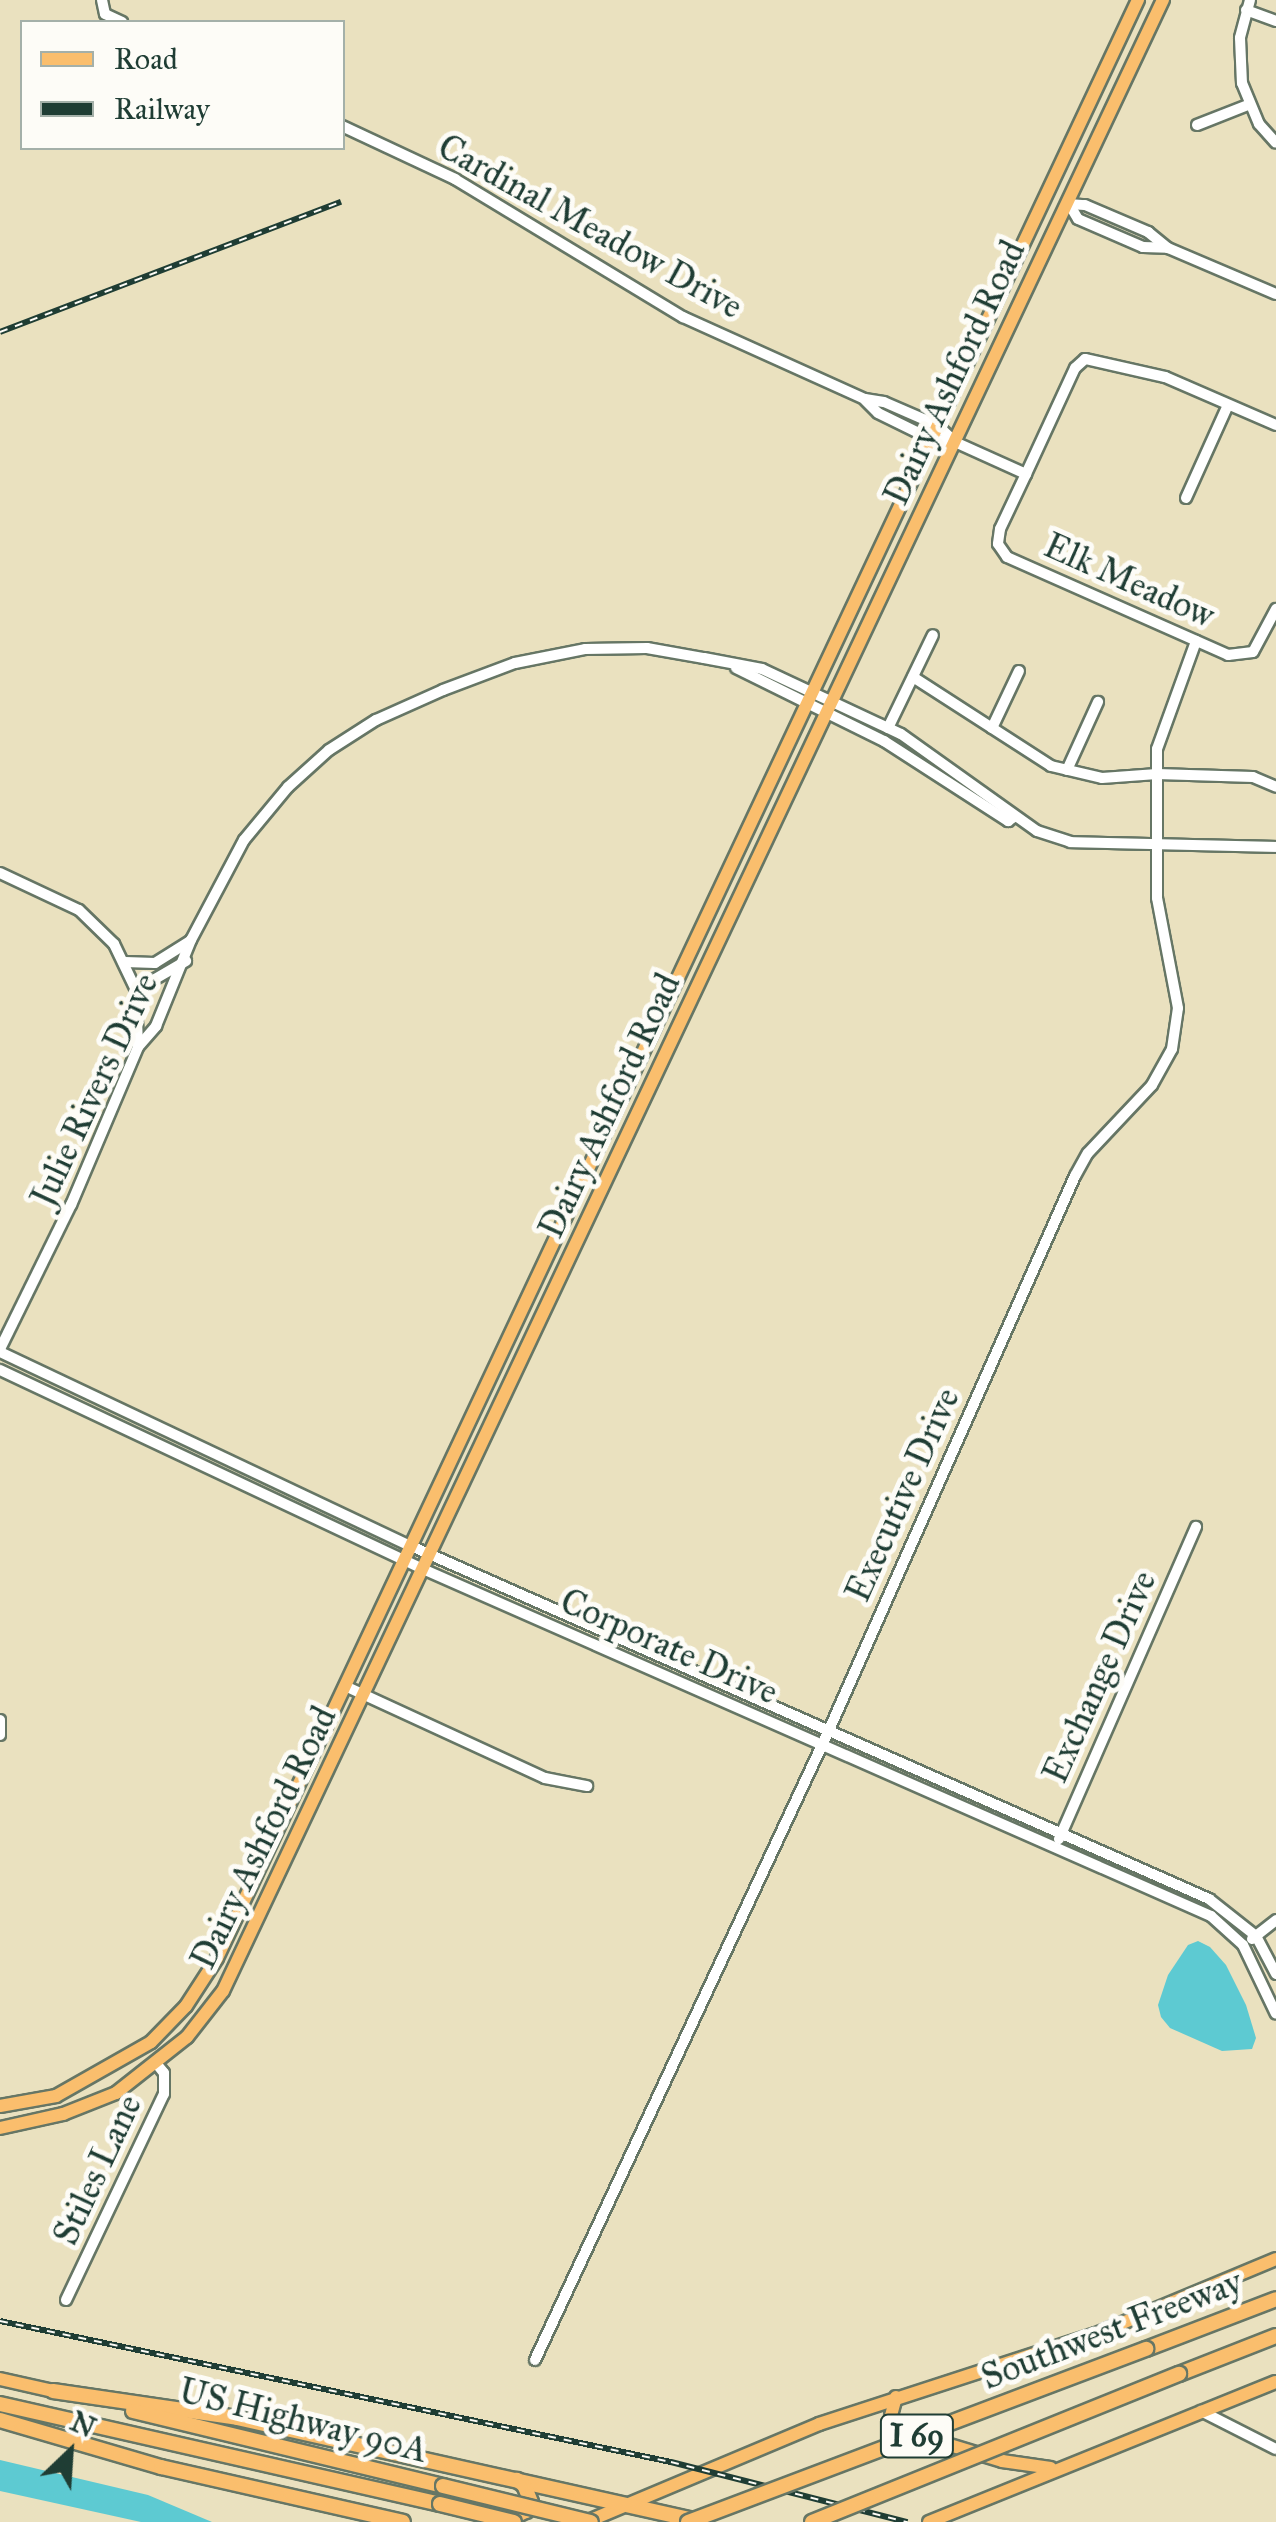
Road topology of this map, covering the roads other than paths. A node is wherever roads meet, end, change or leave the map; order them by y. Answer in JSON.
{"nodes":[{"id":1,"x":102,"y":0,"type":"edge"},
{"id":2,"x":1138,"y":0,"type":"edge"},
{"id":3,"x":1163,"y":0,"type":"edge"},
{"id":4,"x":1248,"y":5,"type":"edge"},
{"id":5,"x":118,"y":20,"type":"edge"},
{"id":6,"x":1276,"y":20,"type":"edge"},
{"id":7,"x":1248,"y":105,"type":"junction"},
{"id":8,"x":1198,"y":125,"type":"dead end"},
{"id":9,"x":345,"y":127,"type":"edge"},
{"id":10,"x":1276,"y":144,"type":"edge"},
{"id":11,"x":1070,"y":204,"type":"junction"},
{"id":12,"x":1276,"y":294,"type":"edge"},
{"id":13,"x":1228,"y":404,"type":"junction"},
{"id":14,"x":1276,"y":425,"type":"edge"},
{"id":15,"x":934,"y":432,"type":"junction"},
{"id":16,"x":955,"y":442,"type":"junction"},
{"id":17,"x":1026,"y":474,"type":"junction"},
{"id":18,"x":1186,"y":498,"type":"dead end"},
{"id":19,"x":871,"y":568,"type":"junction"},
{"id":20,"x":892,"y":577,"type":"junction"},
{"id":21,"x":1276,"y":609,"type":"edge"},
{"id":22,"x":933,"y":635,"type":"dead end"},
{"id":23,"x":1196,"y":641,"type":"junction"},
{"id":24,"x":734,"y":666,"type":"junction"},
{"id":25,"x":1019,"y":671,"type":"dead end"},
{"id":26,"x":913,"y":678,"type":"junction"},
{"id":27,"x":813,"y":692,"type":"junction"},
{"id":28,"x":1098,"y":702,"type":"dead end"},
{"id":29,"x":806,"y":706,"type":"junction"},
{"id":30,"x":829,"y":708,"type":"junction"},
{"id":31,"x":888,"y":728,"type":"junction"},
{"id":32,"x":992,"y":728,"type":"junction"},
{"id":33,"x":946,"y":764,"type":"junction"},
{"id":34,"x":1067,"y":770,"type":"junction"},
{"id":35,"x":1157,"y":774,"type":"junction"},
{"id":36,"x":938,"y":776,"type":"junction"},
{"id":37,"x":1276,"y":787,"type":"edge"},
{"id":38,"x":1014,"y":817,"type":"junction"},
{"id":39,"x":1156,"y":845,"type":"junction"},
{"id":40,"x":1276,"y":847,"type":"edge"},
{"id":41,"x":0,"y":873,"type":"edge"},
{"id":42,"x":726,"y":873,"type":"junction"},
{"id":43,"x":747,"y":884,"type":"junction"},
{"id":44,"x":191,"y":940,"type":"junction"},
{"id":45,"x":186,"y":961,"type":"junction"},
{"id":46,"x":125,"y":962,"type":"junction"},
{"id":47,"x":136,"y":990,"type":"junction"},
{"id":48,"x":138,"y":1047,"type":"junction"},
{"id":49,"x":641,"y":1050,"type":"junction"},
{"id":50,"x":664,"y":1060,"type":"junction"},
{"id":51,"x":595,"y":1146,"type":"junction"},
{"id":52,"x":619,"y":1158,"type":"junction"},
{"id":53,"x":0,"y":1351,"type":"edge"},
{"id":54,"x":0,"y":1370,"type":"edge"},
{"id":55,"x":19,"y":1379,"type":"junction"},
{"id":56,"x":0,"y":1386,"type":"edge"},
{"id":57,"x":210,"y":1451,"type":"junction"},
{"id":58,"x":203,"y":1466,"type":"junction"},
{"id":59,"x":1196,"y":1527,"type":"dead end"},
{"id":60,"x":411,"y":1546,"type":"junction"},
{"id":61,"x":432,"y":1555,"type":"junction"},
{"id":62,"x":404,"y":1560,"type":"junction"},
{"id":63,"x":425,"y":1570,"type":"junction"},
{"id":64,"x":525,"y":1596,"type":"junction"},
{"id":65,"x":518,"y":1611,"type":"junction"},
{"id":66,"x":344,"y":1686,"type":"junction"},
{"id":67,"x":366,"y":1696,"type":"junction"},
{"id":68,"x":0,"y":1720,"type":"edge"},
{"id":69,"x":829,"y":1730,"type":"junction"},
{"id":70,"x":0,"y":1735,"type":"edge"},
{"id":71,"x":822,"y":1745,"type":"junction"},
{"id":72,"x":587,"y":1786,"type":"dead end"},
{"id":73,"x":1061,"y":1834,"type":"junction"},
{"id":74,"x":1054,"y":1849,"type":"junction"},
{"id":75,"x":249,"y":1891,"type":"junction"},
{"id":76,"x":268,"y":1900,"type":"junction"},
{"id":77,"x":1276,"y":1920,"type":"edge"},
{"id":78,"x":228,"y":1935,"type":"junction"},
{"id":79,"x":1256,"y":1936,"type":"junction"},
{"id":80,"x":247,"y":1944,"type":"junction"},
{"id":81,"x":1243,"y":1946,"type":"junction"},
{"id":82,"x":1276,"y":1974,"type":"edge"},
{"id":83,"x":1276,"y":2014,"type":"edge"},
{"id":84,"x":156,"y":2063,"type":"junction"},
{"id":85,"x":0,"y":2106,"type":"edge"},
{"id":86,"x":0,"y":2128,"type":"edge"},
{"id":87,"x":1276,"y":2259,"type":"edge"},
{"id":88,"x":1276,"y":2299,"type":"edge"},
{"id":89,"x":66,"y":2300,"type":"dead end"},
{"id":90,"x":1276,"y":2336,"type":"edge"},
{"id":91,"x":535,"y":2360,"type":"dead end"},
{"id":92,"x":0,"y":2379,"type":"edge"},
{"id":93,"x":1276,"y":2382,"type":"edge"},
{"id":94,"x":53,"y":2391,"type":"junction"},
{"id":95,"x":896,"y":2397,"type":"junction"},
{"id":96,"x":0,"y":2404,"type":"edge"},
{"id":97,"x":1200,"y":2411,"type":"junction"},
{"id":98,"x":0,"y":2420,"type":"edge"},
{"id":99,"x":1276,"y":2449,"type":"edge"},
{"id":100,"x":1056,"y":2468,"type":"junction"},
{"id":101,"x":513,"y":2477,"type":"junction"},
{"id":102,"x":625,"y":2504,"type":"junction"},
{"id":103,"x":360,"y":2516,"type":"edge"},
{"id":104,"x":592,"y":2521,"type":"edge"},
{"id":105,"x":403,"y":2522,"type":"edge"},
{"id":106,"x":502,"y":2522,"type":"edge"},
{"id":107,"x":514,"y":2522,"type":"edge"},
{"id":108,"x":688,"y":2522,"type":"edge"},
{"id":109,"x":702,"y":2522,"type":"edge"},
{"id":110,"x":812,"y":2522,"type":"edge"},
{"id":111,"x":929,"y":2522,"type":"edge"}],
"edges":[{"from":1,"to":5,"type":"street"},
{"from":2,"to":15,"type":"main road","name":"Dairy Ashford Road"},
{"from":3,"to":11,"type":"main road","name":"Dairy Ashford Road"},
{"from":4,"to":6,"type":"street"},
{"from":4,"to":7,"type":"street"},
{"from":7,"to":8,"type":"street"},
{"from":7,"to":10,"type":"street"},
{"from":9,"to":15,"type":"street","name":"Cardinal Meadow Drive"},
{"from":11,"to":12,"type":"street"},
{"from":11,"to":16,"type":"main road","name":"Dairy Ashford Road"},
{"from":13,"to":14,"type":"street"},
{"from":13,"to":17,"type":"street"},
{"from":13,"to":18,"type":"street"},
{"from":15,"to":16,"type":"street","name":"Cardinal Meadow Drive"},
{"from":15,"to":19,"type":"main road","name":"Dairy Ashford Road"},
{"from":16,"to":17,"type":"street","name":"Cardinal Meadow Drive"},
{"from":16,"to":20,"type":"main road","name":"Dairy Ashford Road"},
{"from":17,"to":23,"type":"street","name":"Elk Meadow"},
{"from":19,"to":20,"type":"main road"},
{"from":19,"to":27,"type":"main road","name":"Dairy Ashford Road"},
{"from":20,"to":30,"type":"main road","name":"Dairy Ashford Road"},
{"from":21,"to":23,"type":"street","name":"Elk Meadow"},
{"from":22,"to":26,"type":"street"},
{"from":23,"to":35,"type":"street","name":"Executive Drive"},
{"from":24,"to":27,"type":"street","name":"Julie Rivers Drive"},
{"from":24,"to":29,"type":"street","name":"Julie Rivers Drive"},
{"from":24,"to":44,"type":"street","name":"Julie Rivers Drive"},
{"from":25,"to":32,"type":"street"},
{"from":26,"to":31,"type":"street"},
{"from":26,"to":32,"type":"street"},
{"from":27,"to":29,"type":"main road","name":"Dairy Ashford Road"},
{"from":27,"to":30,"type":"street","name":"Julie Rivers Drive"},
{"from":28,"to":34,"type":"street"},
{"from":29,"to":30,"type":"street","name":"Julie Rivers Drive"},
{"from":29,"to":42,"type":"main road","name":"Dairy Ashford Road"},
{"from":30,"to":31,"type":"street"},
{"from":30,"to":36,"type":"street"},
{"from":30,"to":43,"type":"main road","name":"Dairy Ashford Road"},
{"from":31,"to":33,"type":"street"},
{"from":32,"to":34,"type":"street"},
{"from":33,"to":36,"type":"street"},
{"from":33,"to":38,"type":"street"},
{"from":34,"to":35,"type":"street"},
{"from":35,"to":37,"type":"street"},
{"from":35,"to":39,"type":"street","name":"Executive Drive"},
{"from":36,"to":38,"type":"street"},
{"from":38,"to":39,"type":"street"},
{"from":39,"to":40,"type":"street"},
{"from":39,"to":69,"type":"street","name":"Executive Drive"},
{"from":41,"to":46,"type":"street"},
{"from":42,"to":43,"type":"main road"},
{"from":42,"to":49,"type":"main road","name":"Dairy Ashford Road"},
{"from":43,"to":50,"type":"main road","name":"Dairy Ashford Road"},
{"from":44,"to":45,"type":"street","name":"Julie Rivers Drive"},
{"from":44,"to":46,"type":"street","name":"Julie Rivers Drive"},
{"from":45,"to":47,"type":"street","name":"Julie Rivers Drive"},
{"from":45,"to":48,"type":"street","name":"Julie Rivers Drive"},
{"from":46,"to":47,"type":"street"},
{"from":47,"to":48,"type":"street"},
{"from":48,"to":53,"type":"street","name":"Julie Rivers Drive"},
{"from":49,"to":50,"type":"main road"},
{"from":49,"to":51,"type":"main road","name":"Dairy Ashford Road"},
{"from":50,"to":52,"type":"main road","name":"Dairy Ashford Road"},
{"from":51,"to":52,"type":"main road"},
{"from":51,"to":60,"type":"main road","name":"Dairy Ashford Road"},
{"from":52,"to":61,"type":"main road","name":"Dairy Ashford Road"},
{"from":53,"to":57,"type":"street","name":"Corporate Drive"},
{"from":54,"to":55,"type":"street","name":"Corporate Drive"},
{"from":55,"to":56,"type":"street"},
{"from":55,"to":58,"type":"street","name":"Corporate Drive"},
{"from":57,"to":58,"type":"street"},
{"from":57,"to":60,"type":"street","name":"Corporate Drive"},
{"from":58,"to":62,"type":"street","name":"Corporate Drive"},
{"from":59,"to":73,"type":"street","name":"Exchange Drive"},
{"from":60,"to":61,"type":"street","name":"Corporate Drive"},
{"from":60,"to":62,"type":"main road","name":"Dairy Ashford Road"},
{"from":61,"to":63,"type":"main road","name":"Dairy Ashford Road"},
{"from":61,"to":64,"type":"street","name":"Corporate Drive"},
{"from":62,"to":63,"type":"street","name":"Corporate Drive"},
{"from":62,"to":66,"type":"main road","name":"Dairy Ashford Road"},
{"from":63,"to":65,"type":"street","name":"Corporate Drive"},
{"from":63,"to":67,"type":"main road","name":"Dairy Ashford Road"},
{"from":64,"to":65,"type":"street"},
{"from":64,"to":69,"type":"street","name":"Corporate Drive"},
{"from":65,"to":71,"type":"street","name":"Corporate Drive"},
{"from":66,"to":67,"type":"street"},
{"from":66,"to":75,"type":"main road","name":"Dairy Ashford Road"},
{"from":67,"to":72,"type":"street"},
{"from":67,"to":76,"type":"main road","name":"Dairy Ashford Road"},
{"from":68,"to":70,"type":"street"},
{"from":69,"to":71,"type":"street","name":"Executive Drive"},
{"from":69,"to":73,"type":"street","name":"Corporate Drive"},
{"from":71,"to":74,"type":"street","name":"Corporate Drive"},
{"from":71,"to":91,"type":"street","name":"Executive Drive"},
{"from":73,"to":74,"type":"street","name":"Exchange Drive"},
{"from":73,"to":79,"type":"street","name":"Corporate Drive"},
{"from":74,"to":81,"type":"street","name":"Corporate Drive"},
{"from":75,"to":76,"type":"main road"},
{"from":75,"to":78,"type":"main road","name":"Dairy Ashford Road"},
{"from":76,"to":80,"type":"main road","name":"Dairy Ashford Road"},
{"from":77,"to":79,"type":"street"},
{"from":78,"to":80,"type":"main road"},
{"from":78,"to":85,"type":"main road","name":"Dairy Ashford Road"},
{"from":79,"to":81,"type":"street"},
{"from":79,"to":82,"type":"street","name":"Corporate Drive"},
{"from":80,"to":84,"type":"main road","name":"Dairy Ashford Road"},
{"from":81,"to":83,"type":"street","name":"Corporate Drive"},
{"from":84,"to":86,"type":"main road","name":"Dairy Ashford Road"},
{"from":84,"to":89,"type":"street","name":"Stiles Lane"},
{"from":87,"to":95,"type":"main road"},
{"from":88,"to":108,"type":"highway","name":"Southwest Freeway","number":"I 69","bridge":true},
{"from":90,"to":110,"type":"highway","name":"Southwest Freeway","number":"I 69","bridge":true},
{"from":92,"to":94,"type":"main road","name":"US Highway 90A"},
{"from":93,"to":97,"type":"main road"},
{"from":94,"to":101,"type":"highway"},
{"from":94,"to":104,"type":"highway","name":"US Highway 90A","bridge":true},
{"from":95,"to":100,"type":"main road"},
{"from":95,"to":102,"type":"main road"},
{"from":96,"to":107,"type":"highway","name":"US Highway 90A","bridge":true},
{"from":97,"to":99,"type":"street"},
{"from":97,"to":100,"type":"main road"},
{"from":98,"to":103,"type":"highway"},
{"from":100,"to":111,"type":"main road"},
{"from":101,"to":102,"type":"highway"},
{"from":101,"to":106,"type":"highway"},
{"from":102,"to":104,"type":"main road"},
{"from":102,"to":109,"type":"highway"},
{"from":103,"to":105,"type":"highway"}]}
